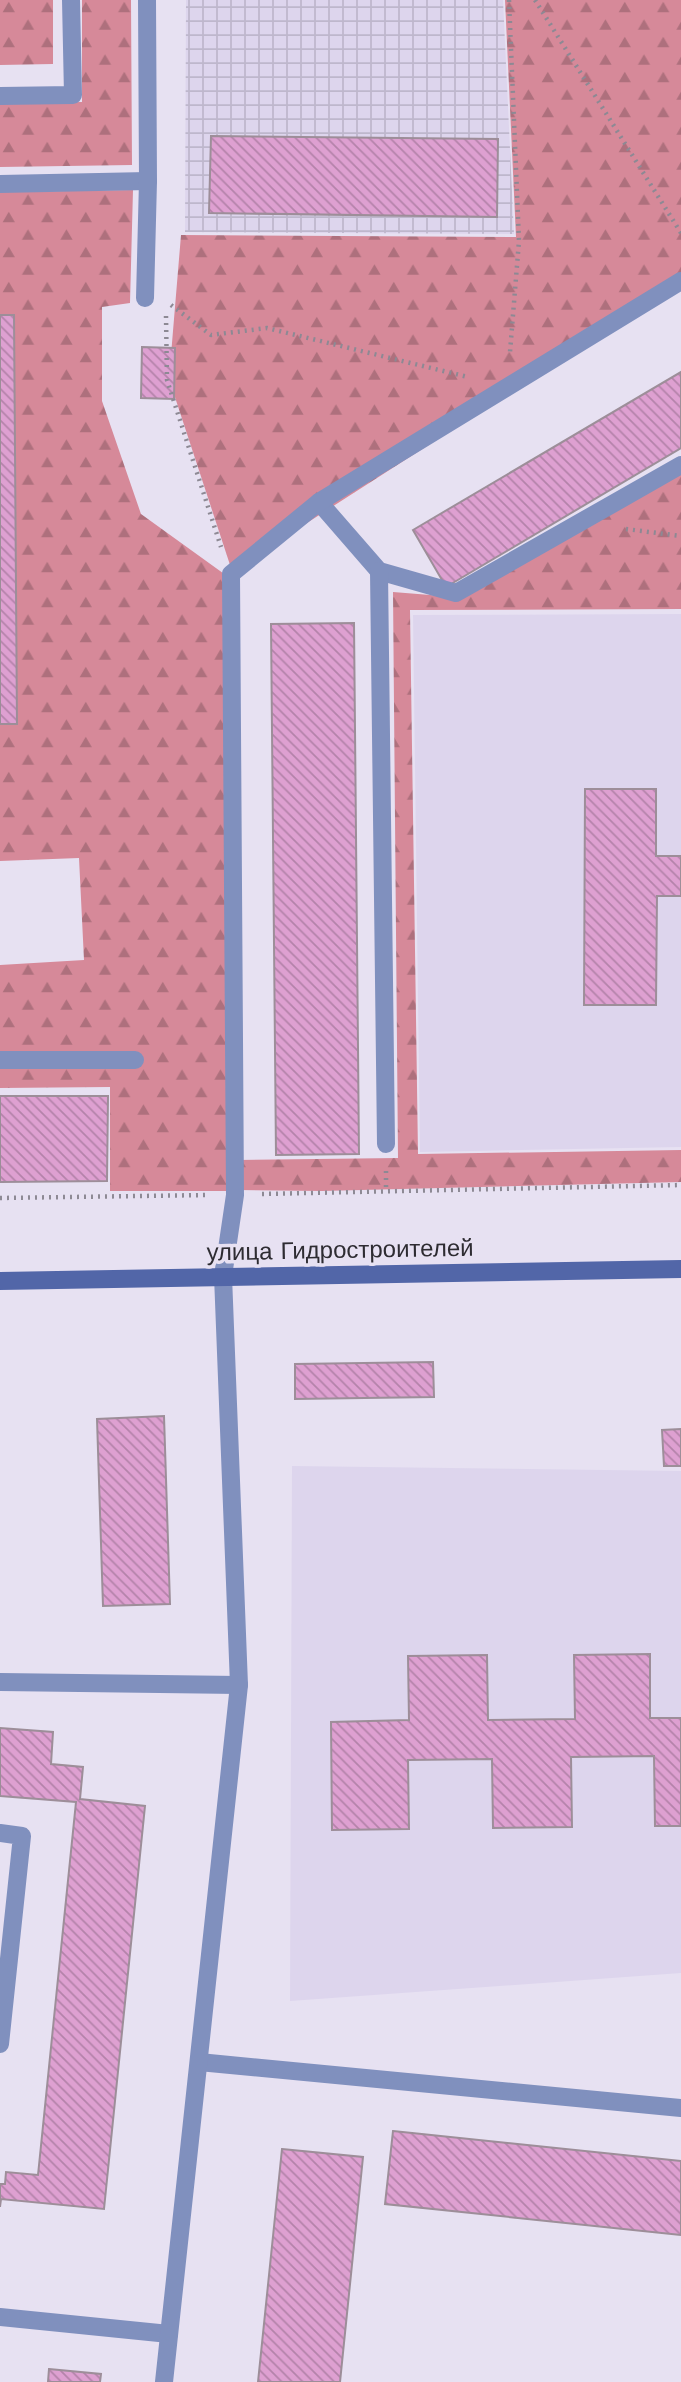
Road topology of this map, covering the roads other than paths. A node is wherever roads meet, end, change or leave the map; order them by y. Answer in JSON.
{"nodes":[{"id":1,"x":71,"y":0,"type":"edge"},
{"id":2,"x":147,"y":0,"type":"edge"},
{"id":3,"x":0,"y":96,"type":"edge"},
{"id":4,"x":148,"y":181,"type":"junction"},
{"id":5,"x":0,"y":184,"type":"edge"},
{"id":6,"x":681,"y":281,"type":"edge"},
{"id":7,"x":145,"y":298,"type":"dead end"},
{"id":8,"x":681,"y":465,"type":"edge"},
{"id":9,"x":319,"y":502,"type":"junction"},
{"id":10,"x":379,"y":571,"type":"junction"},
{"id":11,"x":0,"y":1060,"type":"edge"},
{"id":12,"x":135,"y":1060,"type":"dead end"},
{"id":13,"x":386,"y":1144,"type":"dead end"},
{"id":14,"x":681,"y":1269,"type":"edge"},
{"id":15,"x":223,"y":1276,"type":"junction"},
{"id":16,"x":0,"y":1281,"type":"edge"},
{"id":17,"x":0,"y":1682,"type":"edge"},
{"id":18,"x":239,"y":1685,"type":"junction"},
{"id":19,"x":0,"y":1833,"type":"edge"},
{"id":20,"x":0,"y":2044,"type":"edge"},
{"id":21,"x":199,"y":2062,"type":"junction"},
{"id":22,"x":681,"y":2108,"type":"edge"},
{"id":23,"x":0,"y":2316,"type":"edge"},
{"id":24,"x":169,"y":2334,"type":"junction"},
{"id":25,"x":164,"y":2382,"type":"edge"}],
"edges":[{"from":1,"to":3,"type":"street"},
{"from":2,"to":4,"type":"street"},
{"from":4,"to":5,"type":"street"},
{"from":4,"to":7,"type":"street"},
{"from":6,"to":9,"type":"street"},
{"from":8,"to":10,"type":"street"},
{"from":9,"to":10,"type":"street"},
{"from":9,"to":15,"type":"street"},
{"from":10,"to":13,"type":"street"},
{"from":11,"to":12,"type":"street"},
{"from":14,"to":15,"type":"street","name":"улица Гидростроителей"},
{"from":15,"to":16,"type":"street","name":"улица Гидростроителей"},
{"from":15,"to":18,"type":"street"},
{"from":17,"to":18,"type":"street"},
{"from":18,"to":21,"type":"street"},
{"from":19,"to":20,"type":"street"},
{"from":21,"to":22,"type":"street"},
{"from":21,"to":24,"type":"street"},
{"from":23,"to":24,"type":"street"},
{"from":24,"to":25,"type":"street"}]}
